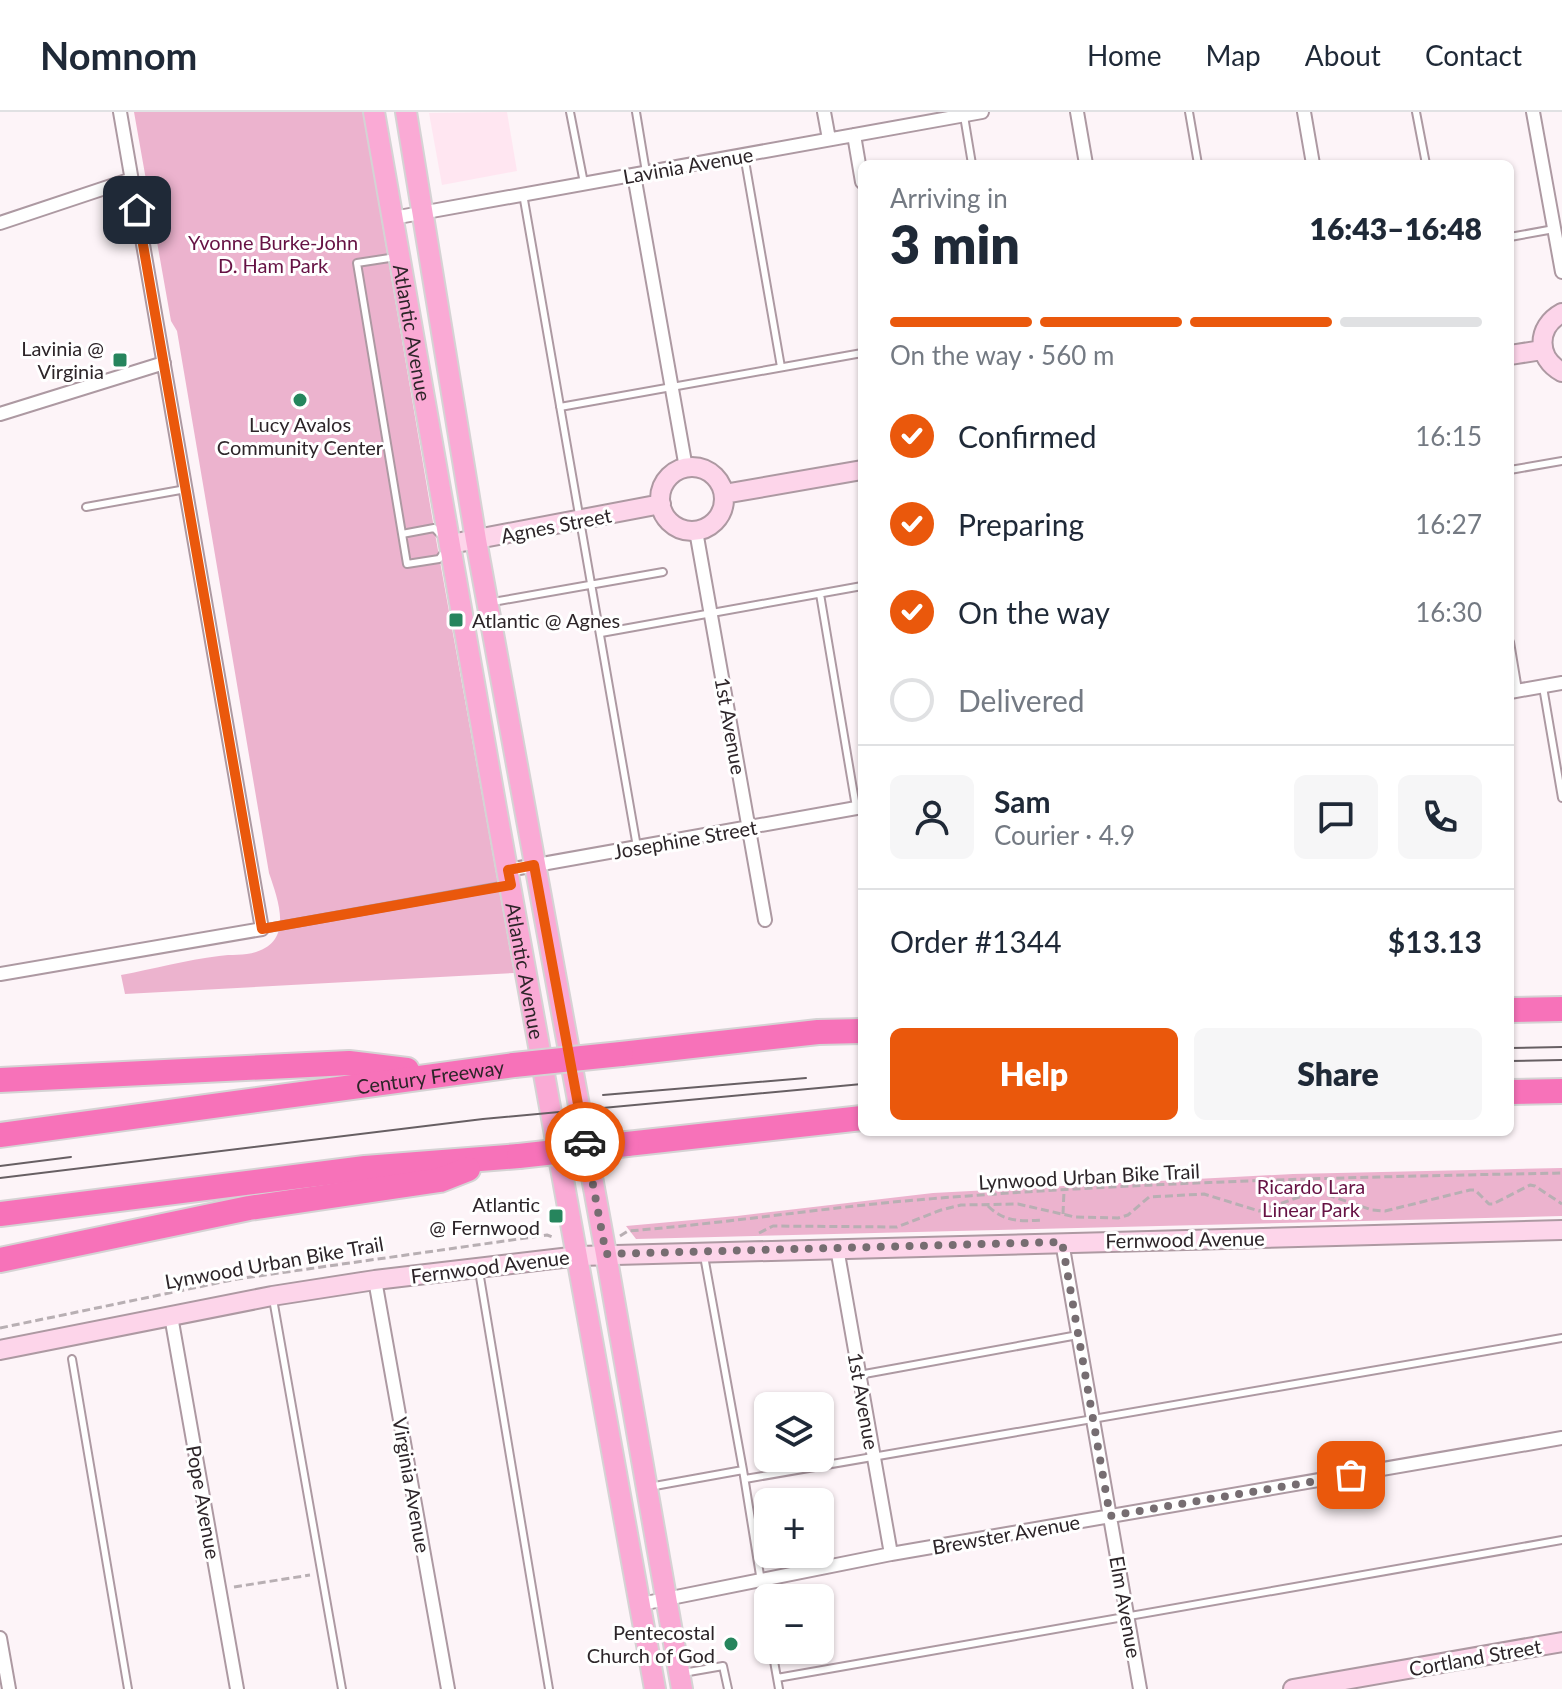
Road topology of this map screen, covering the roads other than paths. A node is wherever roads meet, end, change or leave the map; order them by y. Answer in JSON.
{"nodes":[{"id":1,"x":120,"y":112,"type":"edge"},
{"id":2,"x":374,"y":112,"type":"edge"},
{"id":3,"x":406,"y":112,"type":"edge"},
{"id":4,"x":570,"y":112,"type":"edge"},
{"id":5,"x":636,"y":112,"type":"edge"},
{"id":6,"x":824,"y":112,"type":"edge"},
{"id":7,"x":982,"y":112,"type":"edge"},
{"id":8,"x":1077,"y":112,"type":"edge"},
{"id":9,"x":1189,"y":112,"type":"edge"},
{"id":10,"x":1304,"y":112,"type":"edge"},
{"id":11,"x":1416,"y":112,"type":"edge"},
{"id":12,"x":1533,"y":112,"type":"edge"},
{"id":13,"x":964,"y":115,"type":"junction"},
{"id":14,"x":854,"y":135,"type":"junction"},
{"id":15,"x":829,"y":139,"type":"junction"},
{"id":16,"x":744,"y":155,"type":"junction"},
{"id":17,"x":858,"y":160,"type":"edge"},
{"id":18,"x":971,"y":160,"type":"edge"},
{"id":19,"x":1085,"y":160,"type":"edge"},
{"id":20,"x":1197,"y":160,"type":"edge"},
{"id":21,"x":1312,"y":160,"type":"edge"},
{"id":22,"x":1425,"y":160,"type":"edge"},
{"id":23,"x":640,"y":174,"type":"junction"},
{"id":24,"x":132,"y":179,"type":"junction"},
{"id":25,"x":584,"y":183,"type":"junction"},
{"id":26,"x":523,"y":194,"type":"junction"},
{"id":27,"x":424,"y":212,"type":"junction"},
{"id":28,"x":393,"y":218,"type":"junction"},
{"id":29,"x":0,"y":223,"type":"edge"},
{"id":30,"x":1554,"y":229,"type":"junction"},
{"id":31,"x":1514,"y":236,"type":"edge"},
{"id":32,"x":400,"y":257,"type":"junction"},
{"id":33,"x":1562,"y":272,"type":"edge"},
{"id":34,"x":1562,"y":313,"type":"edge"},
{"id":35,"x":1542,"y":350,"type":"junction"},
{"id":36,"x":858,"y":354,"type":"edge"},
{"id":37,"x":1514,"y":354,"type":"edge"},
{"id":38,"x":164,"y":363,"type":"junction"},
{"id":39,"x":781,"y":367,"type":"junction"},
{"id":40,"x":1562,"y":372,"type":"edge"},
{"id":41,"x":672,"y":387,"type":"junction"},
{"id":42,"x":560,"y":407,"type":"junction"},
{"id":43,"x":0,"y":414,"type":"edge"},
{"id":44,"x":1562,"y":461,"type":"edge"},
{"id":45,"x":686,"y":468,"type":"junction"},
{"id":46,"x":1514,"y":469,"type":"edge"},
{"id":47,"x":858,"y":471,"type":"edge"},
{"id":48,"x":186,"y":489,"type":"junction"},
{"id":49,"x":724,"y":494,"type":"junction"},
{"id":50,"x":661,"y":504,"type":"junction"},
{"id":51,"x":86,"y":507,"type":"dead end"},
{"id":52,"x":580,"y":520,"type":"junction"},
{"id":53,"x":696,"y":531,"type":"junction"},
{"id":54,"x":402,"y":534,"type":"junction"},
{"id":55,"x":476,"y":540,"type":"junction"},
{"id":56,"x":451,"y":544,"type":"junction"},
{"id":57,"x":663,"y":572,"type":"dead end"},
{"id":58,"x":591,"y":585,"type":"junction"},
{"id":59,"x":858,"y":587,"type":"edge"},
{"id":60,"x":820,"y":594,"type":"junction"},
{"id":61,"x":487,"y":603,"type":"junction"},
{"id":62,"x":710,"y":613,"type":"junction"},
{"id":63,"x":601,"y":633,"type":"junction"},
{"id":64,"x":1562,"y":683,"type":"edge"},
{"id":65,"x":1543,"y":686,"type":"junction"},
{"id":66,"x":1514,"y":691,"type":"edge"},
{"id":67,"x":1562,"y":798,"type":"edge"},
{"id":68,"x":858,"y":803,"type":"edge"},
{"id":69,"x":858,"y":808,"type":"edge"},
{"id":70,"x":749,"y":827,"type":"junction"},
{"id":71,"x":637,"y":847,"type":"junction"},
{"id":72,"x":534,"y":865,"type":"junction"},
{"id":73,"x":509,"y":877,"type":"junction"},
{"id":74,"x":765,"y":920,"type":"dead end"},
{"id":75,"x":262,"y":929,"type":"junction"},
{"id":76,"x":0,"y":958,"type":"edge"},
{"id":77,"x":1,"y":974,"type":"edge"},
{"id":78,"x":1562,"y":1009,"type":"edge"},
{"id":79,"x":1514,"y":1010,"type":"edge"},
{"id":80,"x":858,"y":1031,"type":"edge"},
{"id":81,"x":441,"y":1074,"type":"junction"},
{"id":82,"x":0,"y":1082,"type":"edge"},
{"id":83,"x":1562,"y":1091,"type":"edge"},
{"id":84,"x":1514,"y":1092,"type":"edge"},
{"id":85,"x":858,"y":1118,"type":"edge"},
{"id":86,"x":0,"y":1135,"type":"edge"},
{"id":87,"x":510,"y":1157,"type":"junction"},
{"id":88,"x":0,"y":1214,"type":"edge"},
{"id":89,"x":1562,"y":1230,"type":"edge"},
{"id":90,"x":1062,"y":1242,"type":"junction"},
{"id":91,"x":837,"y":1248,"type":"junction"},
{"id":92,"x":703,"y":1252,"type":"junction"},
{"id":93,"x":606,"y":1254,"type":"junction"},
{"id":94,"x":579,"y":1256,"type":"junction"},
{"id":95,"x":0,"y":1260,"type":"edge"},
{"id":96,"x":478,"y":1268,"type":"junction"},
{"id":97,"x":375,"y":1280,"type":"junction"},
{"id":98,"x":272,"y":1296,"type":"junction"},
{"id":99,"x":171,"y":1316,"type":"junction"},
{"id":100,"x":1078,"y":1335,"type":"junction"},
{"id":101,"x":1562,"y":1338,"type":"edge"},
{"id":102,"x":0,"y":1350,"type":"edge"},
{"id":103,"x":72,"y":1359,"type":"dead end"},
{"id":104,"x":859,"y":1375,"type":"junction"},
{"id":105,"x":1093,"y":1419,"type":"junction"},
{"id":106,"x":1562,"y":1438,"type":"edge"},
{"id":107,"x":873,"y":1457,"type":"junction"},
{"id":108,"x":743,"y":1470,"type":"junction"},
{"id":109,"x":745,"y":1479,"type":"junction"},
{"id":110,"x":647,"y":1488,"type":"junction"},
{"id":111,"x":1110,"y":1516,"type":"junction"},
{"id":112,"x":1562,"y":1540,"type":"edge"},
{"id":113,"x":891,"y":1554,"type":"junction"},
{"id":114,"x":760,"y":1579,"type":"junction"},
{"id":115,"x":761,"y":1584,"type":"edge"},
{"id":116,"x":667,"y":1600,"type":"junction"},
{"id":117,"x":641,"y":1604,"type":"junction"},
{"id":118,"x":1128,"y":1618,"type":"junction"},
{"id":119,"x":0,"y":1638,"type":"edge"},
{"id":120,"x":1562,"y":1642,"type":"edge"},
{"id":121,"x":774,"y":1664,"type":"edge"},
{"id":122,"x":777,"y":1678,"type":"junction"},
{"id":123,"x":681,"y":1682,"type":"edge"},
{"id":124,"x":9,"y":1689,"type":"edge"},
{"id":125,"x":128,"y":1689,"type":"edge"},
{"id":126,"x":237,"y":1689,"type":"edge"},
{"id":127,"x":342,"y":1689,"type":"edge"},
{"id":128,"x":448,"y":1689,"type":"edge"},
{"id":129,"x":549,"y":1689,"type":"edge"},
{"id":130,"x":655,"y":1689,"type":"edge"},
{"id":131,"x":728,"y":1689,"type":"edge"},
{"id":132,"x":779,"y":1689,"type":"edge"},
{"id":133,"x":1140,"y":1689,"type":"edge"},
{"id":134,"x":1293,"y":1689,"type":"edge"}],
"edges":[{"from":1,"to":24,"type":"street"},
{"from":2,"to":28,"type":"main road","name":"Atlantic Avenue"},
{"from":3,"to":27,"type":"main road","name":"Atlantic Avenue"},
{"from":4,"to":25,"type":"lane"},
{"from":5,"to":23,"type":"lane"},
{"from":6,"to":15,"type":"street"},
{"from":7,"to":13,"type":"street","name":"Lavinia Avenue"},
{"from":8,"to":19,"type":"street"},
{"from":9,"to":20,"type":"lane"},
{"from":10,"to":21,"type":"street"},
{"from":11,"to":22,"type":"lane"},
{"from":12,"to":30,"type":"street"},
{"from":13,"to":14,"type":"street","name":"Lavinia Avenue"},
{"from":13,"to":18,"type":"lane"},
{"from":14,"to":15,"type":"street","name":"Lavinia Avenue"},
{"from":14,"to":17,"type":"street"},
{"from":15,"to":16,"type":"street","name":"Lavinia Avenue"},
{"from":16,"to":23,"type":"street","name":"Lavinia Avenue"},
{"from":16,"to":39,"type":"lane"},
{"from":23,"to":25,"type":"street","name":"Lavinia Avenue"},
{"from":23,"to":41,"type":"street"},
{"from":24,"to":29,"type":"street"},
{"from":24,"to":38,"type":"street"},
{"from":25,"to":26,"type":"street","name":"Lavinia Avenue"},
{"from":26,"to":27,"type":"street","name":"Lavinia Avenue"},
{"from":26,"to":42,"type":"lane"},
{"from":27,"to":28,"type":"street","name":"Lavinia Avenue"},
{"from":27,"to":55,"type":"main road","name":"Atlantic Avenue"},
{"from":28,"to":32,"type":"main road","name":"Atlantic Avenue"},
{"from":30,"to":31,"type":"lane"},
{"from":30,"to":33,"type":"street"},
{"from":32,"to":54,"type":"lane"},
{"from":32,"to":56,"type":"main road","name":"Atlantic Avenue"},
{"from":34,"to":35,"type":"street"},
{"from":35,"to":37,"type":"street"},
{"from":35,"to":40,"type":"street"},
{"from":36,"to":39,"type":"lane"},
{"from":38,"to":43,"type":"street"},
{"from":38,"to":48,"type":"street"},
{"from":39,"to":41,"type":"lane"},
{"from":41,"to":42,"type":"lane"},
{"from":41,"to":45,"type":"street"},
{"from":42,"to":52,"type":"lane"},
{"from":44,"to":46,"type":"lane"},
{"from":45,"to":49,"type":"street"},
{"from":45,"to":50,"type":"street"},
{"from":47,"to":49,"type":"street"},
{"from":48,"to":51,"type":"lane"},
{"from":48,"to":75,"type":"street"},
{"from":49,"to":53,"type":"street"},
{"from":50,"to":52,"type":"street","name":"Agnes Street"},
{"from":50,"to":53,"type":"street"},
{"from":52,"to":55,"type":"street","name":"Agnes Street"},
{"from":52,"to":58,"type":"lane"},
{"from":53,"to":62,"type":"street","name":"1st Avenue"},
{"from":54,"to":56,"type":"lane"},
{"from":54,"to":56,"type":"lane"},
{"from":55,"to":56,"type":"street","name":"Agnes Street"},
{"from":55,"to":61,"type":"main road","name":"Atlantic Avenue"},
{"from":56,"to":73,"type":"main road","name":"Atlantic Avenue"},
{"from":57,"to":58,"type":"lane"},
{"from":58,"to":61,"type":"lane"},
{"from":58,"to":63,"type":"lane"},
{"from":59,"to":60,"type":"lane"},
{"from":60,"to":62,"type":"lane"},
{"from":60,"to":68,"type":"lane"},
{"from":61,"to":72,"type":"main road","name":"Atlantic Avenue"},
{"from":62,"to":63,"type":"lane"},
{"from":62,"to":70,"type":"street","name":"1st Avenue"},
{"from":63,"to":71,"type":"lane"},
{"from":64,"to":65,"type":"street"},
{"from":65,"to":66,"type":"street"},
{"from":65,"to":67,"type":"lane"},
{"from":69,"to":70,"type":"street","name":"Josephine Street"},
{"from":70,"to":71,"type":"street","name":"Josephine Street"},
{"from":70,"to":74,"type":"street","name":"1st Avenue"},
{"from":71,"to":72,"type":"street","name":"Josephine Street"},
{"from":72,"to":73,"type":"street","name":"Josephine Street"},
{"from":72,"to":93,"type":"main road","name":"Atlantic Avenue"},
{"from":73,"to":75,"type":"lane"},
{"from":73,"to":94,"type":"main road","name":"Atlantic Avenue"},
{"from":75,"to":77,"type":"street"},
{"from":76,"to":77,"type":"street"},
{"from":78,"to":79,"type":"highway"},
{"from":80,"to":81,"type":"highway","name":"Century Freeway","bridge":true},
{"from":81,"to":82,"type":"highway"},
{"from":81,"to":86,"type":"highway","name":"Century Freeway"},
{"from":83,"to":84,"type":"highway"},
{"from":85,"to":87,"type":"highway","bridge":true},
{"from":87,"to":88,"type":"highway"},
{"from":87,"to":95,"type":"highway"},
{"from":89,"to":90,"type":"street","name":"Fernwood Avenue"},
{"from":90,"to":91,"type":"street","name":"Fernwood Avenue"},
{"from":90,"to":100,"type":"street","name":"Elm Avenue"},
{"from":91,"to":92,"type":"street","name":"Fernwood Avenue"},
{"from":91,"to":104,"type":"street","name":"1st Avenue"},
{"from":92,"to":93,"type":"street","name":"Fernwood Avenue"},
{"from":92,"to":108,"type":"lane"},
{"from":93,"to":94,"type":"street","name":"Fernwood Avenue"},
{"from":93,"to":110,"type":"main road","name":"Atlantic Avenue"},
{"from":94,"to":96,"type":"street","name":"Fernwood Avenue"},
{"from":94,"to":117,"type":"main road","name":"Atlantic Avenue"},
{"from":96,"to":97,"type":"street","name":"Fernwood Avenue"},
{"from":96,"to":129,"type":"lane"},
{"from":97,"to":98,"type":"street","name":"Fernwood Avenue"},
{"from":97,"to":128,"type":"street","name":"Virginia Avenue"},
{"from":98,"to":99,"type":"street","name":"Fernwood Avenue"},
{"from":98,"to":127,"type":"lane"},
{"from":99,"to":102,"type":"street","name":"Fernwood Avenue"},
{"from":99,"to":126,"type":"street","name":"Pope Avenue"},
{"from":100,"to":104,"type":"lane"},
{"from":100,"to":105,"type":"street","name":"Elm Avenue"},
{"from":101,"to":105,"type":"lane"},
{"from":103,"to":125,"type":"lane"},
{"from":104,"to":107,"type":"street","name":"1st Avenue"},
{"from":105,"to":107,"type":"lane"},
{"from":105,"to":111,"type":"street","name":"Elm Avenue"},
{"from":106,"to":111,"type":"street","name":"Brewster Avenue"},
{"from":107,"to":109,"type":"lane"},
{"from":107,"to":113,"type":"street","name":"1st Avenue"},
{"from":108,"to":109,"type":"lane"},
{"from":108,"to":110,"type":"lane"},
{"from":109,"to":114,"type":"lane"},
{"from":110,"to":116,"type":"main road","name":"Atlantic Avenue"},
{"from":111,"to":113,"type":"street","name":"Brewster Avenue"},
{"from":111,"to":118,"type":"street","name":"Elm Avenue"},
{"from":112,"to":118,"type":"lane"},
{"from":113,"to":114,"type":"street","name":"Brewster Avenue"},
{"from":114,"to":115,"type":"lane"},
{"from":114,"to":116,"type":"street","name":"Brewster Avenue"},
{"from":116,"to":117,"type":"street","name":"Brewster Avenue"},
{"from":116,"to":123,"type":"main road","name":"Atlantic Avenue"},
{"from":117,"to":130,"type":"main road","name":"Atlantic Avenue"},
{"from":118,"to":122,"type":"lane"},
{"from":118,"to":133,"type":"street","name":"Elm Avenue"},
{"from":119,"to":124,"type":"street"},
{"from":120,"to":134,"type":"street","name":"Cortland Street"},
{"from":121,"to":122,"type":"lane"},
{"from":122,"to":132,"type":"lane"},
{"from":123,"to":131,"type":"lane"}]}
